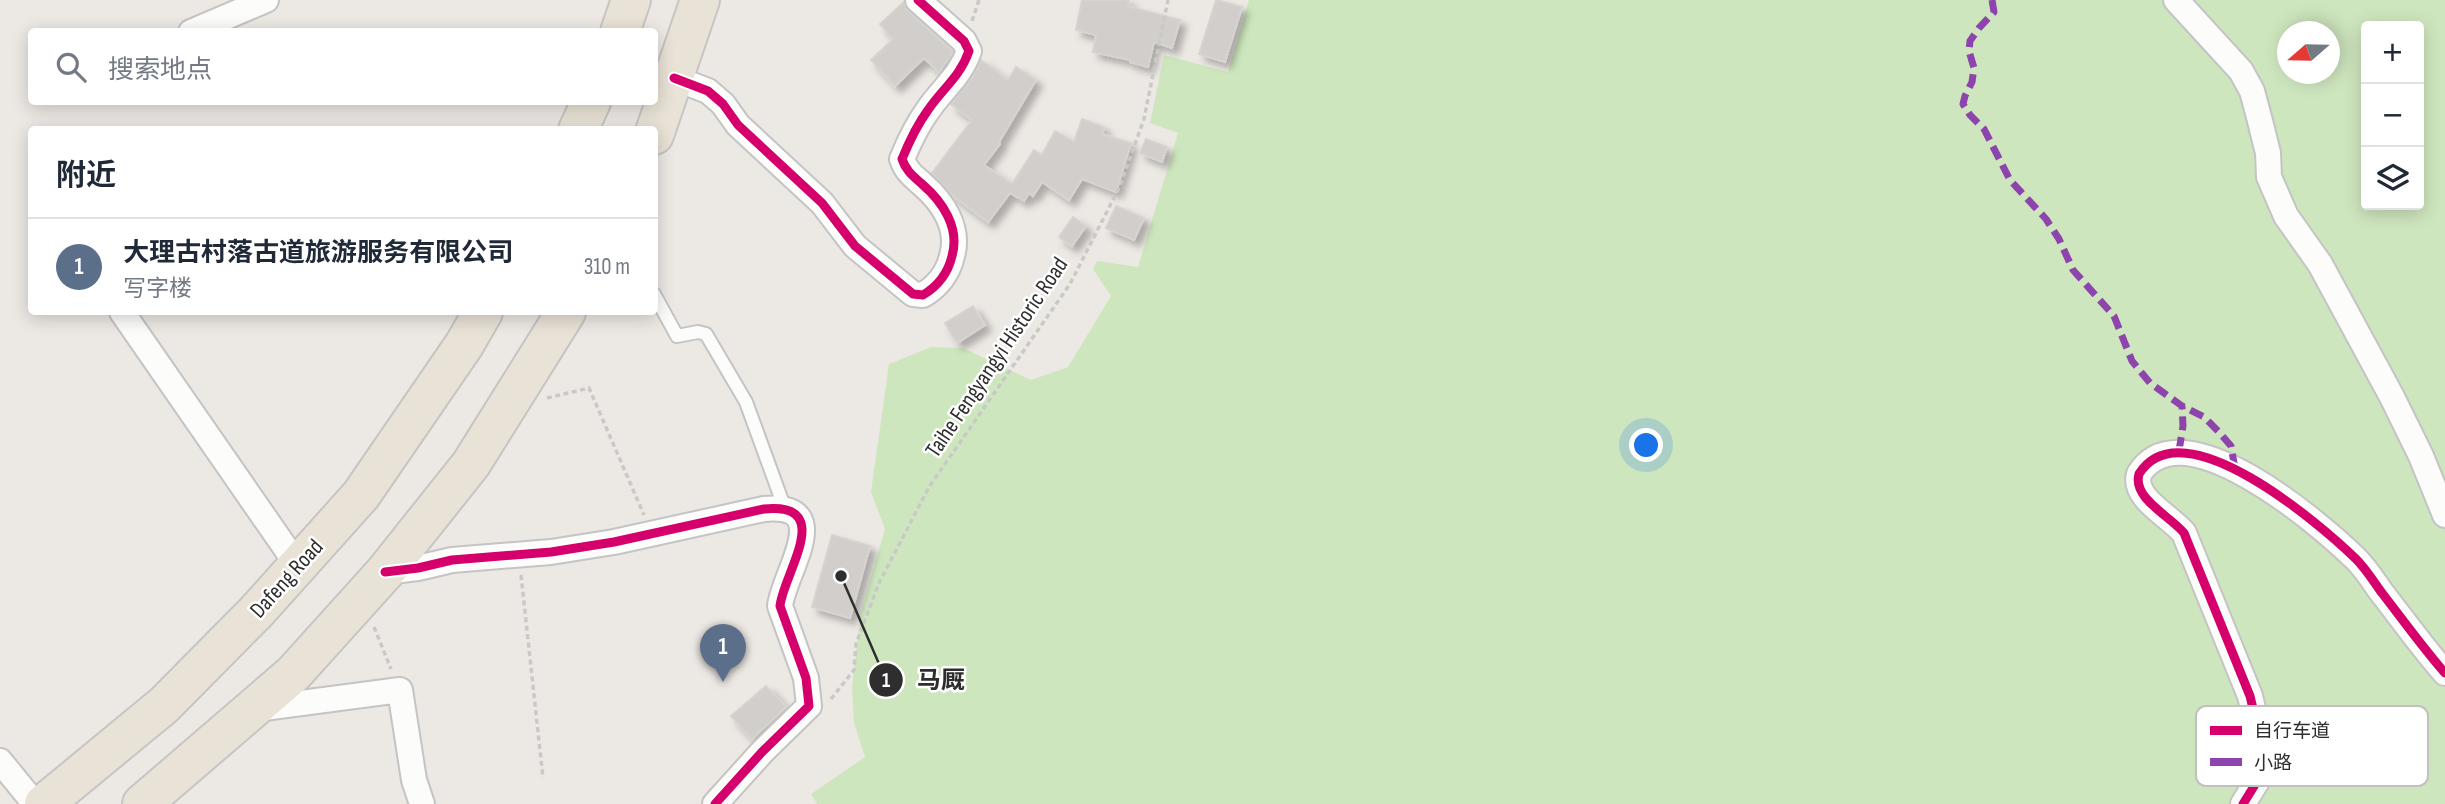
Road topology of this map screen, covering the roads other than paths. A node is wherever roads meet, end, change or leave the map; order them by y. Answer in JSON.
{"nodes":[{"id":1,"x":266,"y":0,"type":"edge"},
{"id":2,"x":632,"y":0,"type":"edge"},
{"id":3,"x":700,"y":0,"type":"edge"},
{"id":4,"x":918,"y":0,"type":"edge"},
{"id":5,"x":2176,"y":0,"type":"edge"},
{"id":6,"x":200,"y":28,"type":"edge"},
{"id":7,"x":622,"y":28,"type":"edge"},
{"id":8,"x":674,"y":78,"type":"junction"},
{"id":9,"x":590,"y":105,"type":"edge"},
{"id":10,"x":580,"y":126,"type":"edge"},
{"id":11,"x":657,"y":126,"type":"edge"},
{"id":12,"x":658,"y":301,"type":"edge"},
{"id":13,"x":124,"y":315,"type":"edge"},
{"id":14,"x":481,"y":315,"type":"edge"},
{"id":15,"x":564,"y":315,"type":"edge"},
{"id":16,"x":785,"y":509,"type":"junction"},
{"id":17,"x":2445,"y":516,"type":"edge"},
{"id":18,"x":298,"y":566,"type":"junction"},
{"id":19,"x":373,"y":585,"type":"junction"},
{"id":20,"x":2445,"y":673,"type":"edge"},
{"id":21,"x":2252,"y":706,"type":"edge"},
{"id":22,"x":253,"y":709,"type":"junction"},
{"id":23,"x":0,"y":761,"type":"edge"},
{"id":24,"x":2254,"y":786,"type":"edge"},
{"id":25,"x":36,"y":804,"type":"edge"},
{"id":26,"x":44,"y":804,"type":"edge"},
{"id":27,"x":142,"y":804,"type":"edge"},
{"id":28,"x":422,"y":804,"type":"edge"},
{"id":29,"x":715,"y":804,"type":"edge"},
{"id":30,"x":2242,"y":804,"type":"edge"}],
"edges":[{"from":1,"to":6,"type":"street"},
{"from":2,"to":7,"type":"highway"},
{"from":3,"to":8,"type":"highway"},
{"from":4,"to":8,"type":"street"},
{"from":5,"to":17,"type":"street"},
{"from":8,"to":11,"type":"highway"},
{"from":9,"to":10,"type":"highway"},
{"from":12,"to":16,"type":"lane"},
{"from":13,"to":18,"type":"street"},
{"from":14,"to":18,"type":"highway","name":"Dafeng Road"},
{"from":15,"to":19,"type":"highway"},
{"from":16,"to":19,"type":"street"},
{"from":16,"to":29,"type":"street"},
{"from":18,"to":26,"type":"highway","name":"Dafeng Road"},
{"from":19,"to":22,"type":"highway"},
{"from":20,"to":21,"type":"street"},
{"from":22,"to":27,"type":"highway"},
{"from":22,"to":28,"type":"street"},
{"from":23,"to":25,"type":"street"},
{"from":24,"to":30,"type":"street"}]}
